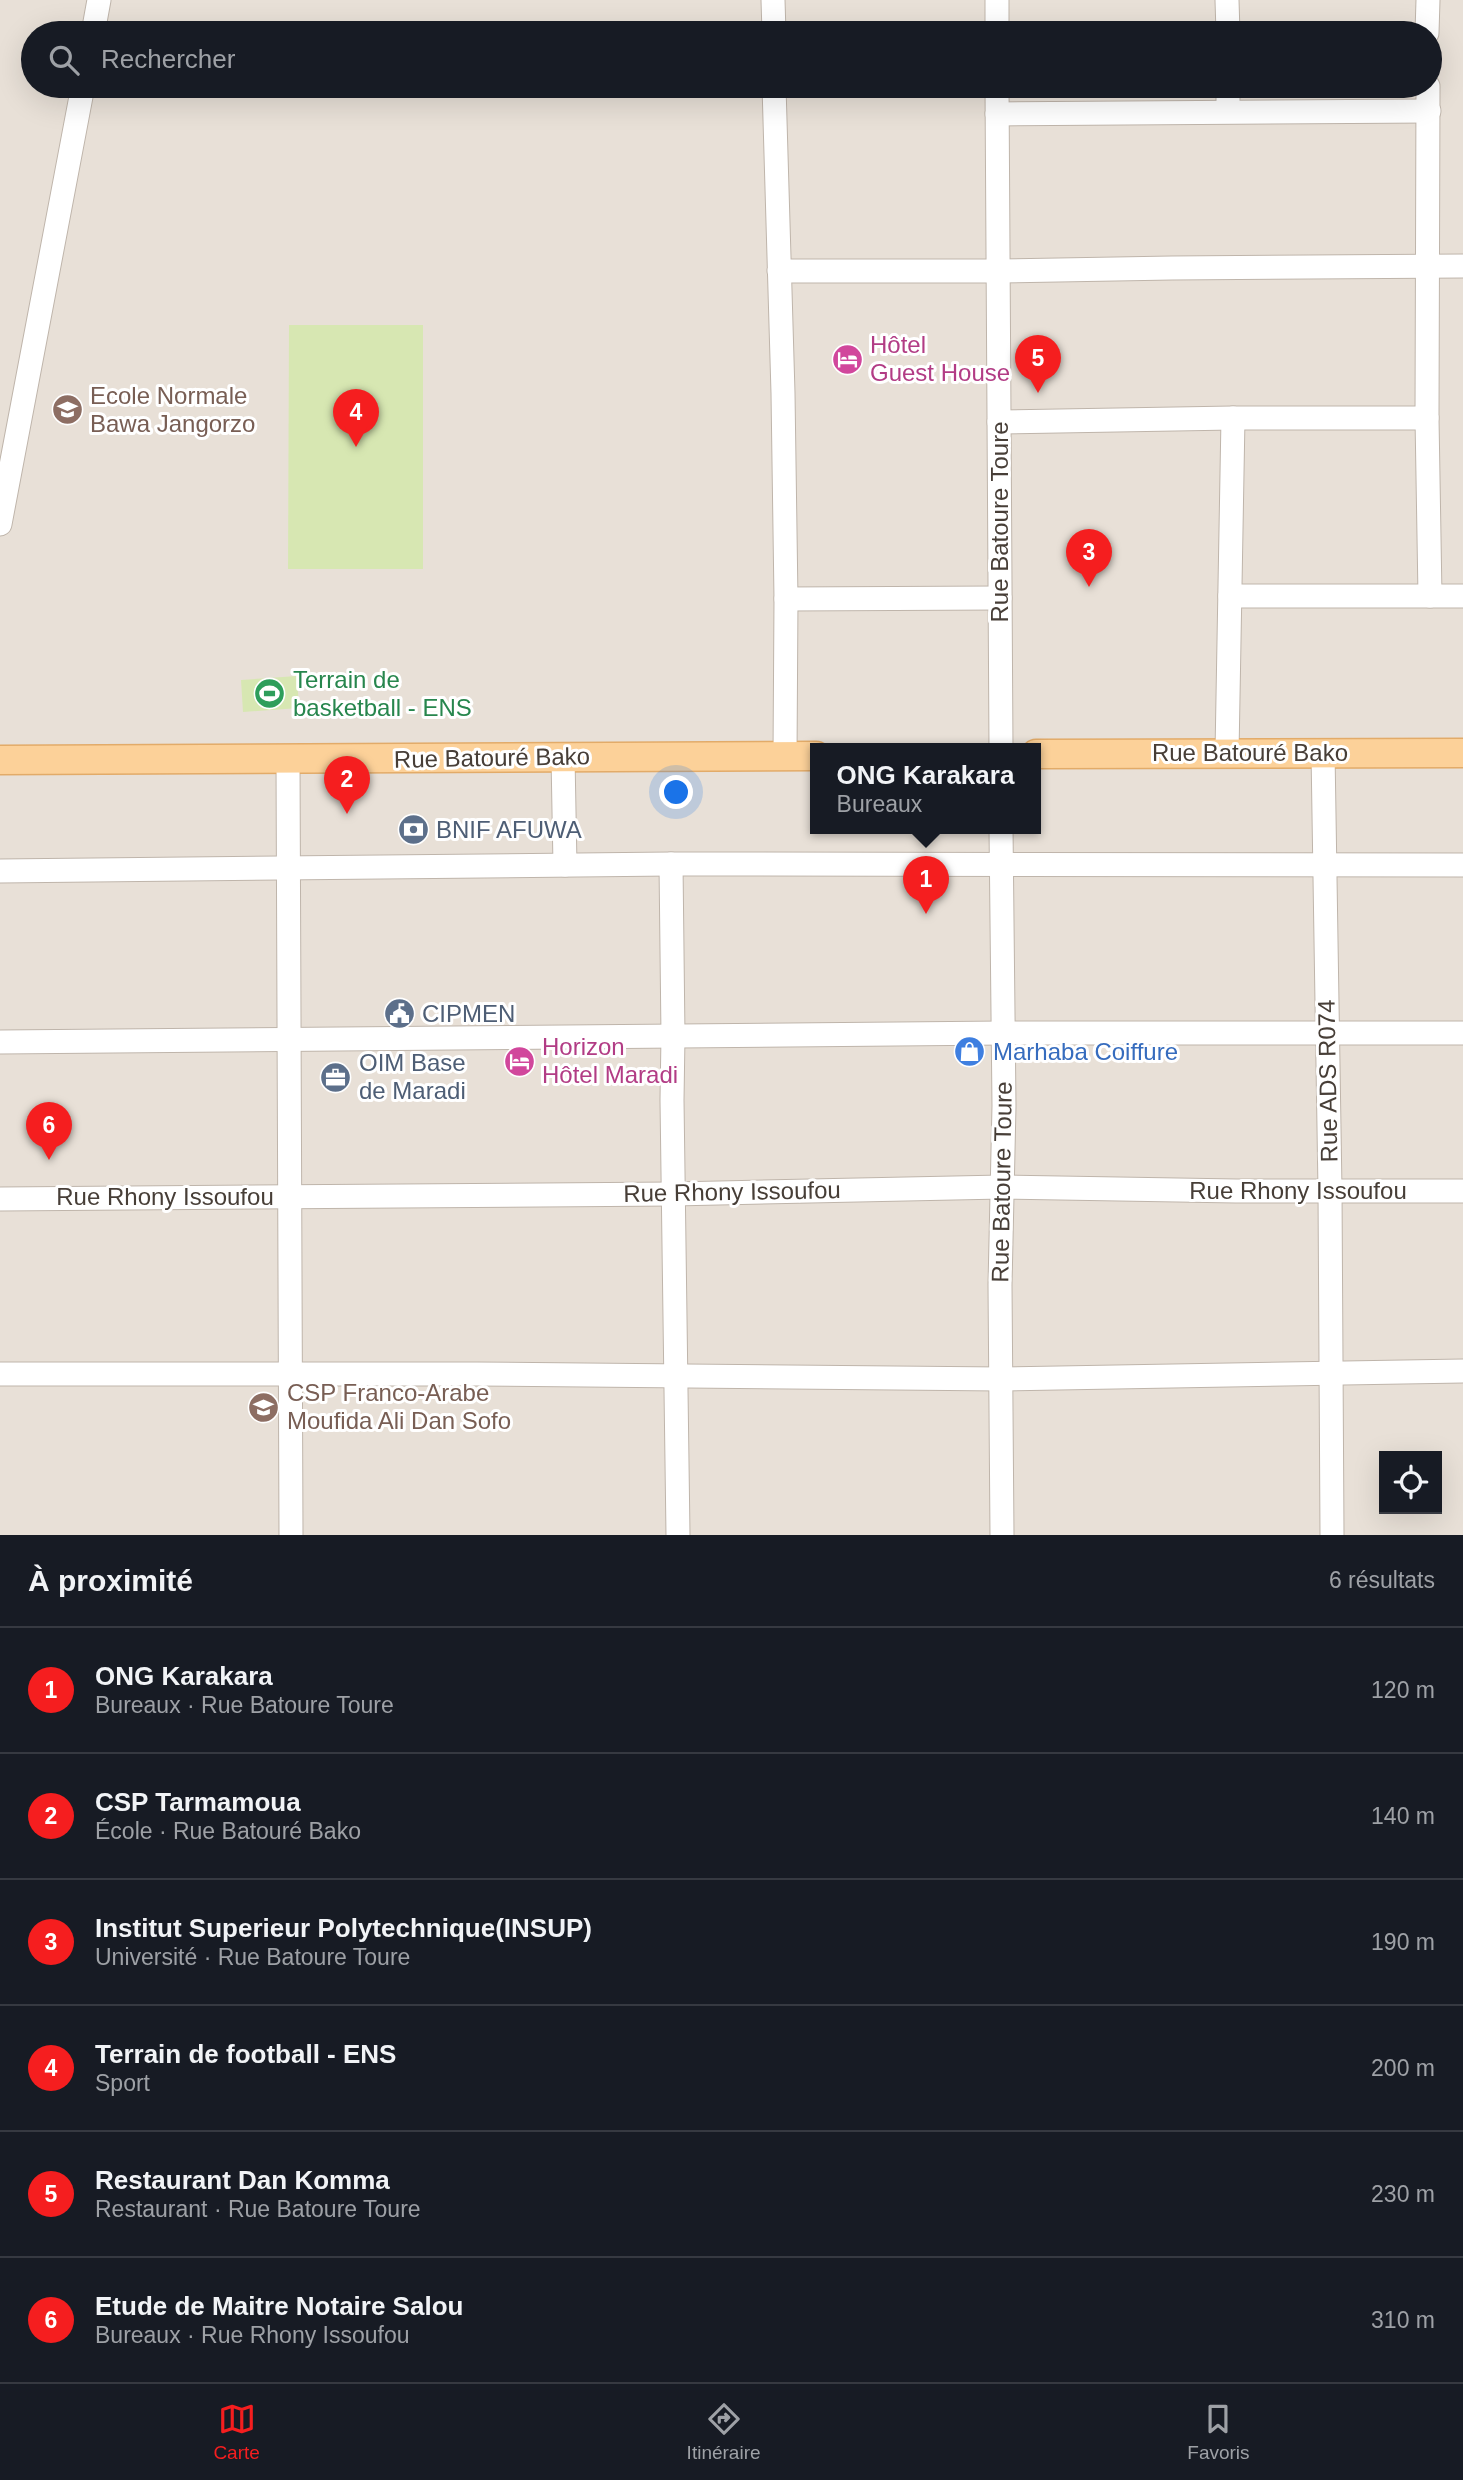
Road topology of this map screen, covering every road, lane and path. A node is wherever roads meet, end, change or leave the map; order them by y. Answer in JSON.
{"nodes":[{"id":1,"x":99,"y":0,"type":"edge"},
{"id":2,"x":773,"y":0,"type":"edge"},
{"id":3,"x":997,"y":0,"type":"edge"},
{"id":4,"x":1227,"y":0,"type":"edge"},
{"id":5,"x":1428,"y":0,"type":"edge"},
{"id":6,"x":95,"y":21,"type":"edge"},
{"id":7,"x":774,"y":21,"type":"edge"},
{"id":8,"x":997,"y":21,"type":"edge"},
{"id":9,"x":1228,"y":21,"type":"edge"},
{"id":10,"x":1427,"y":21,"type":"edge"},
{"id":11,"x":81,"y":98,"type":"edge"},
{"id":12,"x":774,"y":98,"type":"edge"},
{"id":13,"x":997,"y":98,"type":"edge"},
{"id":14,"x":1228,"y":98,"type":"edge"},
{"id":15,"x":1428,"y":98,"type":"edge"},
{"id":16,"x":1228,"y":111,"type":"junction"},
{"id":17,"x":1429,"y":111,"type":"junction"},
{"id":18,"x":997,"y":114,"type":"junction"},
{"id":19,"x":1428,"y":266,"type":"junction"},
{"id":20,"x":1463,"y":266,"type":"edge"},
{"id":21,"x":779,"y":271,"type":"junction"},
{"id":22,"x":998,"y":271,"type":"junction"},
{"id":23,"x":1233,"y":418,"type":"junction"},
{"id":24,"x":1427,"y":418,"type":"junction"},
{"id":25,"x":999,"y":422,"type":"junction"},
{"id":26,"x":0,"y":524,"type":"edge"},
{"id":27,"x":1230,"y":596,"type":"junction"},
{"id":28,"x":1430,"y":596,"type":"junction"},
{"id":29,"x":1463,"y":596,"type":"edge"},
{"id":30,"x":1000,"y":598,"type":"junction"},
{"id":31,"x":786,"y":599,"type":"junction"},
{"id":32,"x":1001,"y":743,"type":"edge"},
{"id":33,"x":1323,"y":752,"type":"junction"},
{"id":34,"x":1227,"y":753,"type":"junction"},
{"id":35,"x":1463,"y":753,"type":"edge"},
{"id":36,"x":1041,"y":754,"type":"edge"},
{"id":37,"x":785,"y":755,"type":"junction"},
{"id":38,"x":810,"y":756,"type":"edge"},
{"id":39,"x":563,"y":757,"type":"junction"},
{"id":40,"x":288,"y":759,"type":"junction"},
{"id":41,"x":0,"y":760,"type":"edge"},
{"id":42,"x":1001,"y":834,"type":"edge"},
{"id":43,"x":671,"y":864,"type":"junction"},
{"id":44,"x":565,"y":865,"type":"junction"},
{"id":45,"x":1002,"y":865,"type":"junction"},
{"id":46,"x":1325,"y":865,"type":"junction"},
{"id":47,"x":1463,"y":865,"type":"edge"},
{"id":48,"x":288,"y":867,"type":"junction"},
{"id":49,"x":0,"y":871,"type":"edge"},
{"id":50,"x":1004,"y":1033,"type":"junction"},
{"id":51,"x":1328,"y":1033,"type":"junction"},
{"id":52,"x":1463,"y":1033,"type":"edge"},
{"id":53,"x":673,"y":1036,"type":"junction"},
{"id":54,"x":290,"y":1038,"type":"junction"},
{"id":55,"x":0,"y":1042,"type":"edge"},
{"id":56,"x":1002,"y":1187,"type":"junction"},
{"id":57,"x":1331,"y":1190,"type":"junction"},
{"id":58,"x":1463,"y":1191,"type":"edge"},
{"id":59,"x":674,"y":1194,"type":"junction"},
{"id":60,"x":290,"y":1196,"type":"junction"},
{"id":61,"x":0,"y":1199,"type":"edge"},
{"id":62,"x":1332,"y":1371,"type":"junction"},
{"id":63,"x":1463,"y":1371,"type":"edge"},
{"id":64,"x":0,"y":1374,"type":"edge"},
{"id":65,"x":289,"y":1376,"type":"junction"},
{"id":66,"x":676,"y":1377,"type":"junction"},
{"id":67,"x":1001,"y":1379,"type":"junction"},
{"id":68,"x":291,"y":1535,"type":"edge"},
{"id":69,"x":678,"y":1535,"type":"edge"},
{"id":70,"x":1002,"y":1535,"type":"edge"},
{"id":71,"x":1332,"y":1535,"type":"edge"}],
"edges":[{"from":1,"to":6,"type":"street"},
{"from":2,"to":7,"type":"street"},
{"from":3,"to":8,"type":"street"},
{"from":4,"to":9,"type":"street"},
{"from":5,"to":10,"type":"street"},
{"from":11,"to":26,"type":"street"},
{"from":12,"to":21,"type":"street"},
{"from":13,"to":18,"type":"street","name":"Rue Batoure Toure"},
{"from":14,"to":16,"type":"street"},
{"from":15,"to":17,"type":"street"},
{"from":16,"to":17,"type":"street"},
{"from":16,"to":18,"type":"street"},
{"from":17,"to":19,"type":"street"},
{"from":18,"to":22,"type":"street","name":"Rue Batoure Toure"},
{"from":19,"to":20,"type":"street"},
{"from":19,"to":22,"type":"street"},
{"from":19,"to":24,"type":"street"},
{"from":21,"to":22,"type":"street"},
{"from":21,"to":31,"type":"street"},
{"from":22,"to":25,"type":"street","name":"Rue Batoure Toure"},
{"from":23,"to":24,"type":"street"},
{"from":23,"to":25,"type":"street"},
{"from":23,"to":27,"type":"street"},
{"from":24,"to":28,"type":"street"},
{"from":25,"to":30,"type":"street","name":"Rue Batoure Toure"},
{"from":27,"to":28,"type":"street"},
{"from":27,"to":34,"type":"street"},
{"from":28,"to":29,"type":"street"},
{"from":30,"to":31,"type":"street"},
{"from":30,"to":32,"type":"street","name":"Rue Batoure Toure"},
{"from":31,"to":37,"type":"street"},
{"from":33,"to":34,"type":"main road","name":"Rue Batouré Bako"},
{"from":33,"to":35,"type":"main road","name":"Rue Batouré Bako"},
{"from":33,"to":46,"type":"street","name":"Rue ADS R074"},
{"from":34,"to":36,"type":"main road","name":"Rue Batouré Bako"},
{"from":37,"to":38,"type":"main road","name":"Rue Batouré Bako"},
{"from":37,"to":39,"type":"main road","name":"Rue Batouré Bako"},
{"from":39,"to":40,"type":"main road","name":"Rue Batouré Bako"},
{"from":39,"to":44,"type":"street"},
{"from":40,"to":41,"type":"main road","name":"Rue Batouré Bako"},
{"from":40,"to":48,"type":"street"},
{"from":42,"to":45,"type":"street","name":"Rue Batoure Toure"},
{"from":43,"to":44,"type":"street"},
{"from":43,"to":45,"type":"street"},
{"from":43,"to":53,"type":"street"},
{"from":44,"to":48,"type":"street"},
{"from":45,"to":46,"type":"street"},
{"from":45,"to":50,"type":"street","name":"Rue Batoure Toure"},
{"from":46,"to":47,"type":"street"},
{"from":46,"to":51,"type":"street","name":"Rue ADS R074"},
{"from":48,"to":49,"type":"street"},
{"from":48,"to":54,"type":"street"},
{"from":50,"to":51,"type":"street"},
{"from":50,"to":53,"type":"street"},
{"from":50,"to":56,"type":"street","name":"Rue Batoure Toure"},
{"from":51,"to":52,"type":"street"},
{"from":51,"to":57,"type":"street","name":"Rue ADS R074"},
{"from":53,"to":54,"type":"street"},
{"from":53,"to":59,"type":"street"},
{"from":54,"to":55,"type":"street"},
{"from":54,"to":60,"type":"street"},
{"from":56,"to":57,"type":"street","name":"Rue Rhony Issoufou"},
{"from":56,"to":59,"type":"street","name":"Rue Rhony Issoufou"},
{"from":56,"to":67,"type":"street","name":"Rue Batoure Toure"},
{"from":57,"to":58,"type":"street","name":"Rue Rhony Issoufou"},
{"from":57,"to":62,"type":"street","name":"Rue ADS R074"},
{"from":59,"to":60,"type":"street","name":"Rue Rhony Issoufou"},
{"from":59,"to":66,"type":"street"},
{"from":60,"to":61,"type":"street","name":"Rue Rhony Issoufou"},
{"from":60,"to":65,"type":"street"},
{"from":62,"to":63,"type":"street"},
{"from":62,"to":67,"type":"street"},
{"from":62,"to":71,"type":"street","name":"Rue ADS R074"},
{"from":64,"to":65,"type":"street"},
{"from":65,"to":66,"type":"street"},
{"from":65,"to":68,"type":"street"},
{"from":66,"to":67,"type":"street"},
{"from":66,"to":69,"type":"street"},
{"from":67,"to":70,"type":"street","name":"Rue Batoure Toure"}]}
